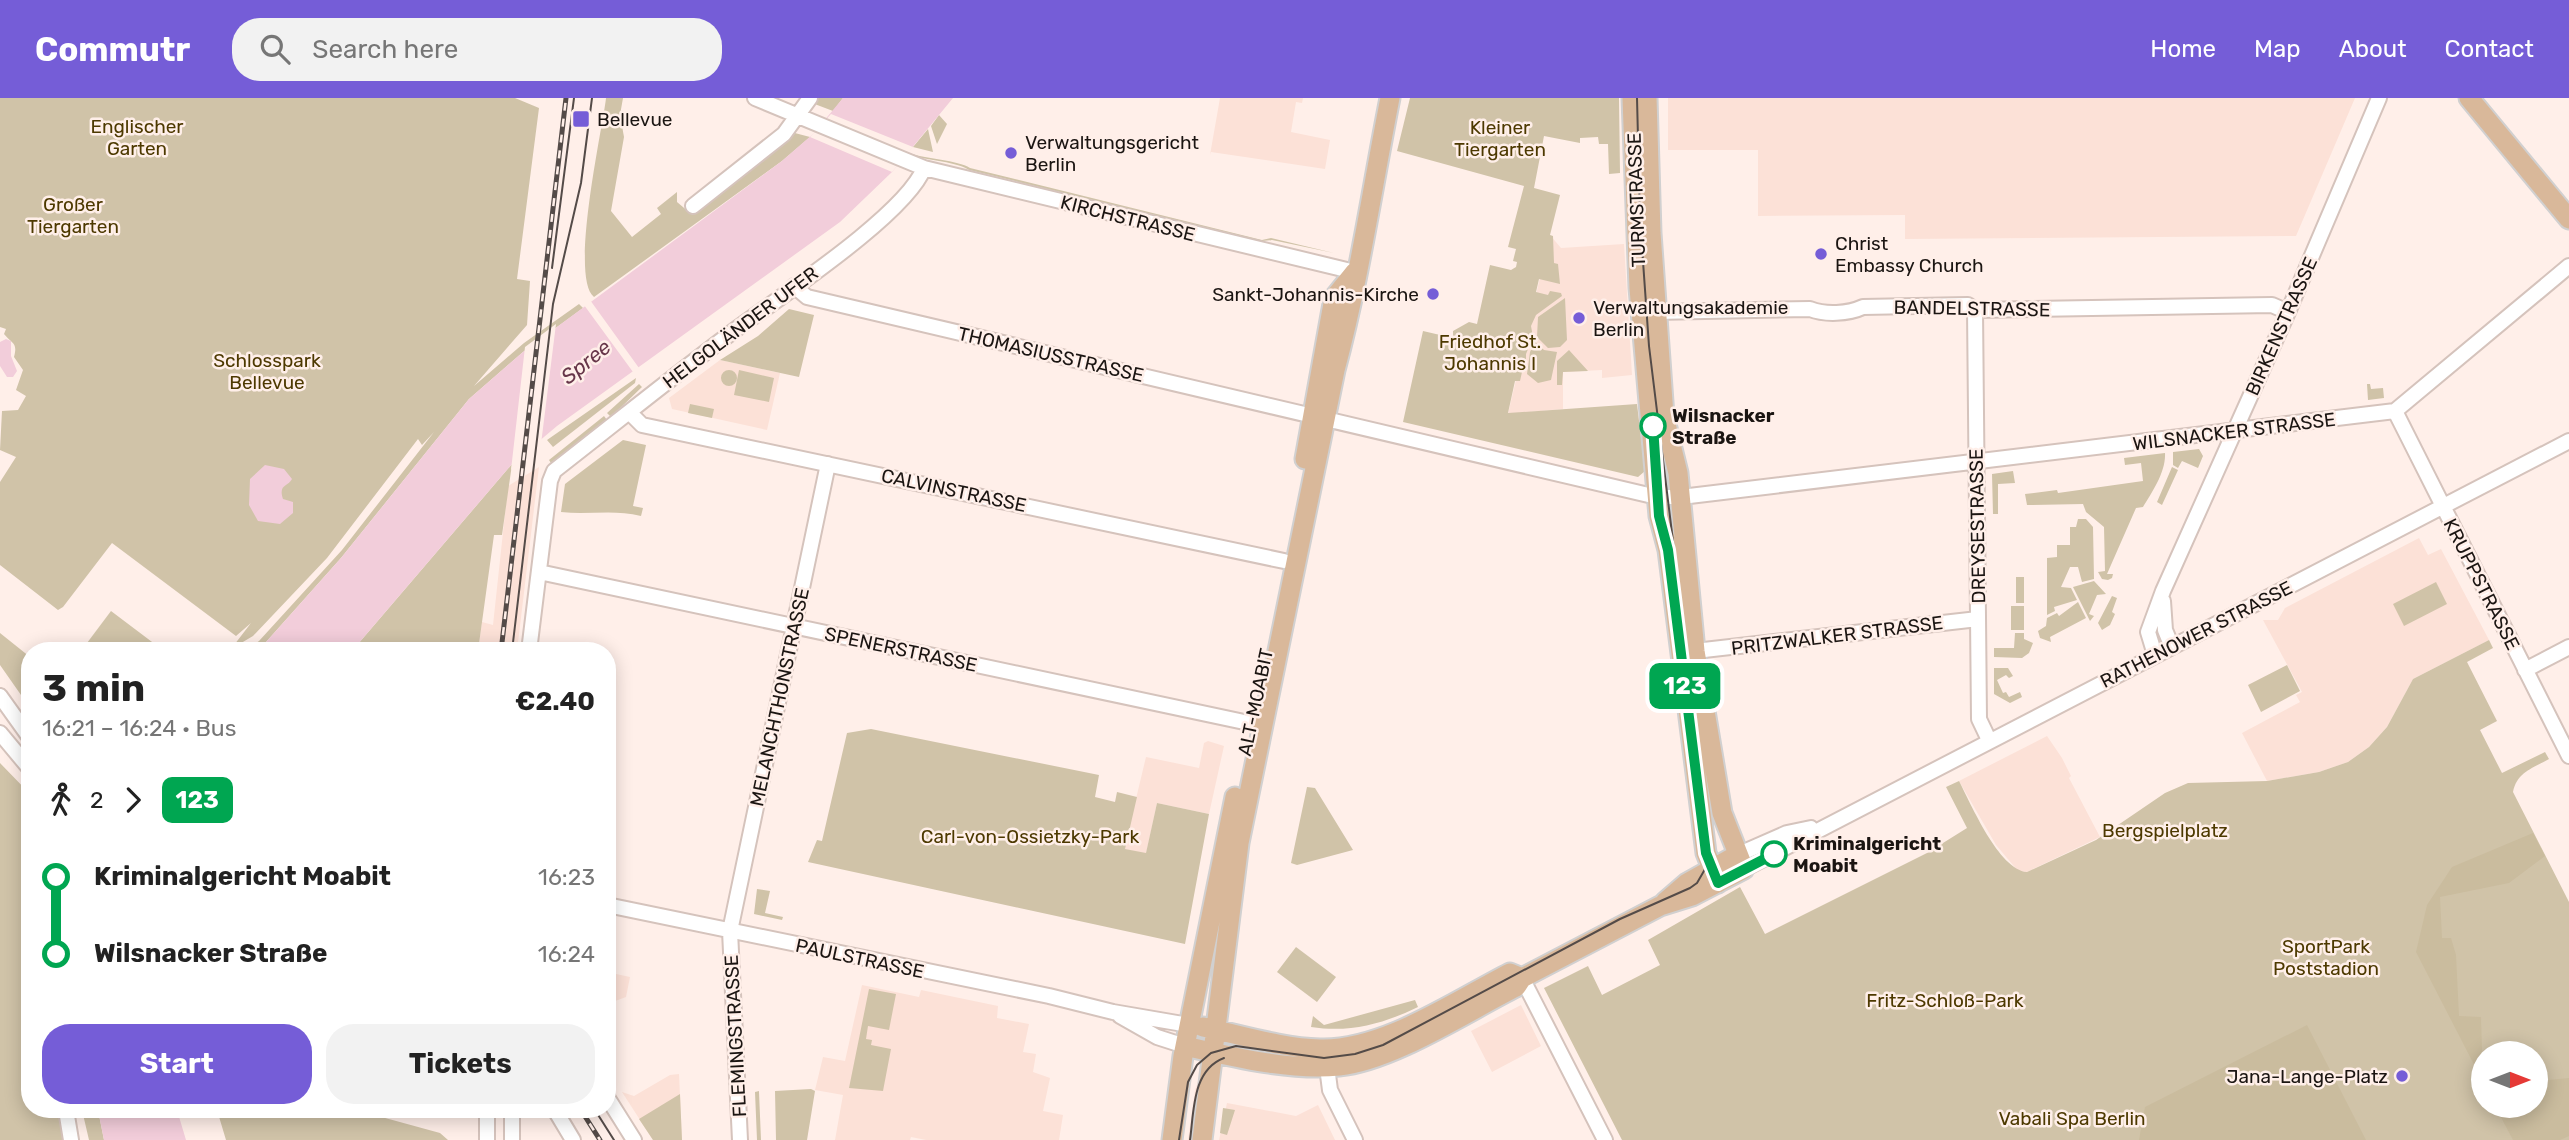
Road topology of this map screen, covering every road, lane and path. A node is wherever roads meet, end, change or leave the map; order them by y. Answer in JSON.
{"nodes":[{"id":1,"x":755,"y":98,"type":"edge"},
{"id":2,"x":810,"y":98,"type":"edge"},
{"id":3,"x":1390,"y":98,"type":"edge"},
{"id":4,"x":1633,"y":98,"type":"edge"},
{"id":5,"x":1647,"y":98,"type":"edge"},
{"id":6,"x":2379,"y":98,"type":"edge"},
{"id":7,"x":2469,"y":98,"type":"edge"},
{"id":8,"x":798,"y":116,"type":"junction"},
{"id":9,"x":924,"y":168,"type":"junction"},
{"id":10,"x":693,"y":206,"type":"dead end"},
{"id":11,"x":2569,"y":219,"type":"edge"},
{"id":12,"x":2569,"y":266,"type":"edge"},
{"id":13,"x":1355,"y":272,"type":"junction"},
{"id":14,"x":794,"y":286,"type":"junction"},
{"id":15,"x":1975,"y":310,"type":"junction"},
{"id":16,"x":1656,"y":312,"type":"junction"},
{"id":17,"x":2288,"y":312,"type":"junction"},
{"id":18,"x":2395,"y":411,"type":"junction"},
{"id":19,"x":629,"y":412,"type":"junction"},
{"id":20,"x":1319,"y":417,"type":"junction"},
{"id":21,"x":2235,"y":430,"type":"junction"},
{"id":22,"x":2569,"y":441,"type":"edge"},
{"id":23,"x":1976,"y":463,"type":"junction"},
{"id":24,"x":828,"y":464,"type":"junction"},
{"id":25,"x":1657,"y":497,"type":"junction"},
{"id":26,"x":1681,"y":497,"type":"junction"},
{"id":27,"x":2443,"y":507,"type":"junction"},
{"id":28,"x":1284,"y":561,"type":"junction"},
{"id":29,"x":539,"y":572,"type":"junction"},
{"id":30,"x":2163,"y":591,"type":"junction"},
{"id":31,"x":1978,"y":619,"type":"junction"},
{"id":32,"x":794,"y":626,"type":"junction"},
{"id":33,"x":530,"y":642,"type":"edge"},
{"id":34,"x":2172,"y":647,"type":"junction"},
{"id":35,"x":2569,"y":647,"type":"edge"},
{"id":36,"x":1695,"y":651,"type":"junction"},
{"id":37,"x":2155,"y":655,"type":"junction"},
{"id":38,"x":2525,"y":670,"type":"junction"},
{"id":39,"x":0,"y":696,"type":"edge"},
{"id":40,"x":21,"y":725,"type":"edge"},
{"id":41,"x":1256,"y":725,"type":"junction"},
{"id":42,"x":0,"y":733,"type":"edge"},
{"id":43,"x":1989,"y":740,"type":"junction"},
{"id":44,"x":2569,"y":756,"type":"edge"},
{"id":45,"x":21,"y":761,"type":"edge"},
{"id":46,"x":1741,"y":862,"type":"junction"},
{"id":47,"x":1715,"y":876,"type":"junction"},
{"id":48,"x":616,"y":907,"type":"edge"},
{"id":49,"x":730,"y":931,"type":"junction"},
{"id":50,"x":1522,"y":978,"type":"junction"},
{"id":51,"x":1113,"y":1012,"type":"junction"},
{"id":52,"x":1189,"y":1025,"type":"junction"},
{"id":53,"x":1215,"y":1030,"type":"junction"},
{"id":54,"x":1185,"y":1045,"type":"junction"},
{"id":55,"x":1211,"y":1052,"type":"junction"},
{"id":56,"x":1326,"y":1067,"type":"junction"},
{"id":57,"x":616,"y":1111,"type":"edge"},
{"id":58,"x":67,"y":1118,"type":"edge"},
{"id":59,"x":487,"y":1118,"type":"edge"},
{"id":60,"x":512,"y":1118,"type":"edge"},
{"id":61,"x":560,"y":1118,"type":"edge"},
{"id":62,"x":71,"y":1140,"type":"edge"},
{"id":63,"x":487,"y":1140,"type":"edge"},
{"id":64,"x":512,"y":1140,"type":"edge"},
{"id":65,"x":573,"y":1140,"type":"edge"},
{"id":66,"x":634,"y":1140,"type":"edge"},
{"id":67,"x":740,"y":1140,"type":"edge"},
{"id":68,"x":1172,"y":1140,"type":"edge"},
{"id":69,"x":1202,"y":1140,"type":"edge"},
{"id":70,"x":1355,"y":1140,"type":"edge"},
{"id":71,"x":1605,"y":1140,"type":"edge"}],
"edges":[{"from":1,"to":8,"type":"street","name":"KIRCHSTRASSE"},
{"from":2,"to":8,"type":"street"},
{"from":3,"to":13,"type":"main road","name":"ALT-MOABIT"},
{"from":4,"to":25,"type":"main road","name":"TURMSTRASSE"},
{"from":5,"to":16,"type":"main road","name":"TURMSTRASSE"},
{"from":6,"to":17,"type":"street","name":"BIRKENSTRASSE"},
{"from":7,"to":11,"type":"main road"},
{"from":8,"to":9,"type":"street","name":"KIRCHSTRASSE"},
{"from":8,"to":10,"type":"street"},
{"from":9,"to":13,"type":"street","name":"KIRCHSTRASSE"},
{"from":9,"to":14,"type":"street","name":"HELGOLÄNDER UFER"},
{"from":12,"to":18,"type":"street"},
{"from":13,"to":20,"type":"main road","name":"ALT-MOABIT"},
{"from":14,"to":19,"type":"street","name":"HELGOLÄNDER UFER"},
{"from":14,"to":20,"type":"street","name":"THOMASIUSSTRASSE"},
{"from":15,"to":16,"type":"street","name":"BANDELSTRASSE"},
{"from":15,"to":17,"type":"street","name":"BANDELSTRASSE"},
{"from":15,"to":23,"type":"street","name":"DREYSESTRASSE"},
{"from":16,"to":26,"type":"main road","name":"TURMSTRASSE"},
{"from":17,"to":21,"type":"street","name":"BIRKENSTRASSE"},
{"from":18,"to":21,"type":"street","name":"WILSNACKER STRASSE"},
{"from":18,"to":27,"type":"street","name":"KRUPPSTRASSE"},
{"from":19,"to":24,"type":"street","name":"CALVINSTRASSE"},
{"from":19,"to":29,"type":"street","name":"HELGOLÄNDER UFER"},
{"from":20,"to":25,"type":"street","name":"WILSNACKER STRASSE"},
{"from":20,"to":28,"type":"main road","name":"ALT-MOABIT"},
{"from":20,"to":41,"type":"main road","name":"ALT-MOABIT"},
{"from":21,"to":23,"type":"street","name":"WILSNACKER STRASSE"},
{"from":21,"to":30,"type":"street","name":"BIRKENSTRASSE"},
{"from":22,"to":27,"type":"street","name":"RATHENOWER STRASSE"},
{"from":23,"to":26,"type":"street","name":"WILSNACKER STRASSE"},
{"from":23,"to":31,"type":"street","name":"DREYSESTRASSE"},
{"from":24,"to":28,"type":"street","name":"CALVINSTRASSE"},
{"from":24,"to":32,"type":"street","name":"MELANCHTHONSTRASSE"},
{"from":25,"to":26,"type":"street","name":"WILSNACKER STRASSE"},
{"from":25,"to":47,"type":"main road","name":"TURMSTRASSE"},
{"from":26,"to":36,"type":"main road","name":"TURMSTRASSE"},
{"from":27,"to":34,"type":"street","name":"RATHENOWER STRASSE"},
{"from":27,"to":38,"type":"street","name":"KRUPPSTRASSE"},
{"from":28,"to":41,"type":"main road","name":"ALT-MOABIT"},
{"from":29,"to":32,"type":"street","name":"SPENERSTRASSE"},
{"from":29,"to":33,"type":"street"},
{"from":30,"to":34,"type":"street","name":"BIRKENSTRASSE"},
{"from":30,"to":37,"type":"street","name":"BIRKENSTRASSE"},
{"from":31,"to":36,"type":"street","name":"PRITZWALKER STRASSE"},
{"from":31,"to":43,"type":"street","name":"DREYSESTRASSE"},
{"from":32,"to":41,"type":"street","name":"SPENERSTRASSE"},
{"from":32,"to":49,"type":"street","name":"MELANCHTHONSTRASSE"},
{"from":34,"to":37,"type":"street","name":"RATHENOWER STRASSE"},
{"from":35,"to":38,"type":"street"},
{"from":36,"to":46,"type":"main road","name":"TURMSTRASSE"},
{"from":37,"to":43,"type":"street","name":"RATHENOWER STRASSE"},
{"from":38,"to":44,"type":"street","name":"KRUPPSTRASSE"},
{"from":39,"to":40,"type":"street"},
{"from":41,"to":52,"type":"main road","name":"ALT-MOABIT"},
{"from":41,"to":53,"type":"main road","name":"ALT-MOABIT"},
{"from":42,"to":45,"type":"street"},
{"from":43,"to":46,"type":"street","name":"RATHENOWER STRASSE"},
{"from":46,"to":47,"type":"main road","name":"RATHENOWER STRASSE"},
{"from":47,"to":50,"type":"main road","name":"RATHENOWER STRASSE"},
{"from":48,"to":49,"type":"street","name":"PAULSTRASSE"},
{"from":49,"to":51,"type":"street","name":"PAULSTRASSE"},
{"from":49,"to":67,"type":"street","name":"FLEMINGSTRASSE"},
{"from":50,"to":53,"type":"main road","name":"RATHENOWER STRASSE"},
{"from":50,"to":56,"type":"main road","name":"RATHENOWER STRASSE"},
{"from":50,"to":71,"type":"street"},
{"from":51,"to":52,"type":"street","name":"PAULSTRASSE"},
{"from":51,"to":54,"type":"street","name":"PAULSTRASSE"},
{"from":52,"to":53,"type":"main road","name":"PAULSTRASSE"},
{"from":52,"to":54,"type":"main road","name":"ALT-MOABIT"},
{"from":53,"to":55,"type":"main road","name":"ALT-MOABIT"},
{"from":54,"to":55,"type":"main road","name":"RATHENOWER STRASSE"},
{"from":54,"to":68,"type":"main road","name":"ALT-MOABIT"},
{"from":55,"to":56,"type":"main road","name":"RATHENOWER STRASSE"},
{"from":55,"to":69,"type":"main road","name":"ALT-MOABIT"},
{"from":56,"to":70,"type":"street"},
{"from":57,"to":66,"type":"street"},
{"from":58,"to":62,"type":"street"},
{"from":59,"to":63,"type":"street"},
{"from":60,"to":64,"type":"street"},
{"from":61,"to":65,"type":"street"}]}
